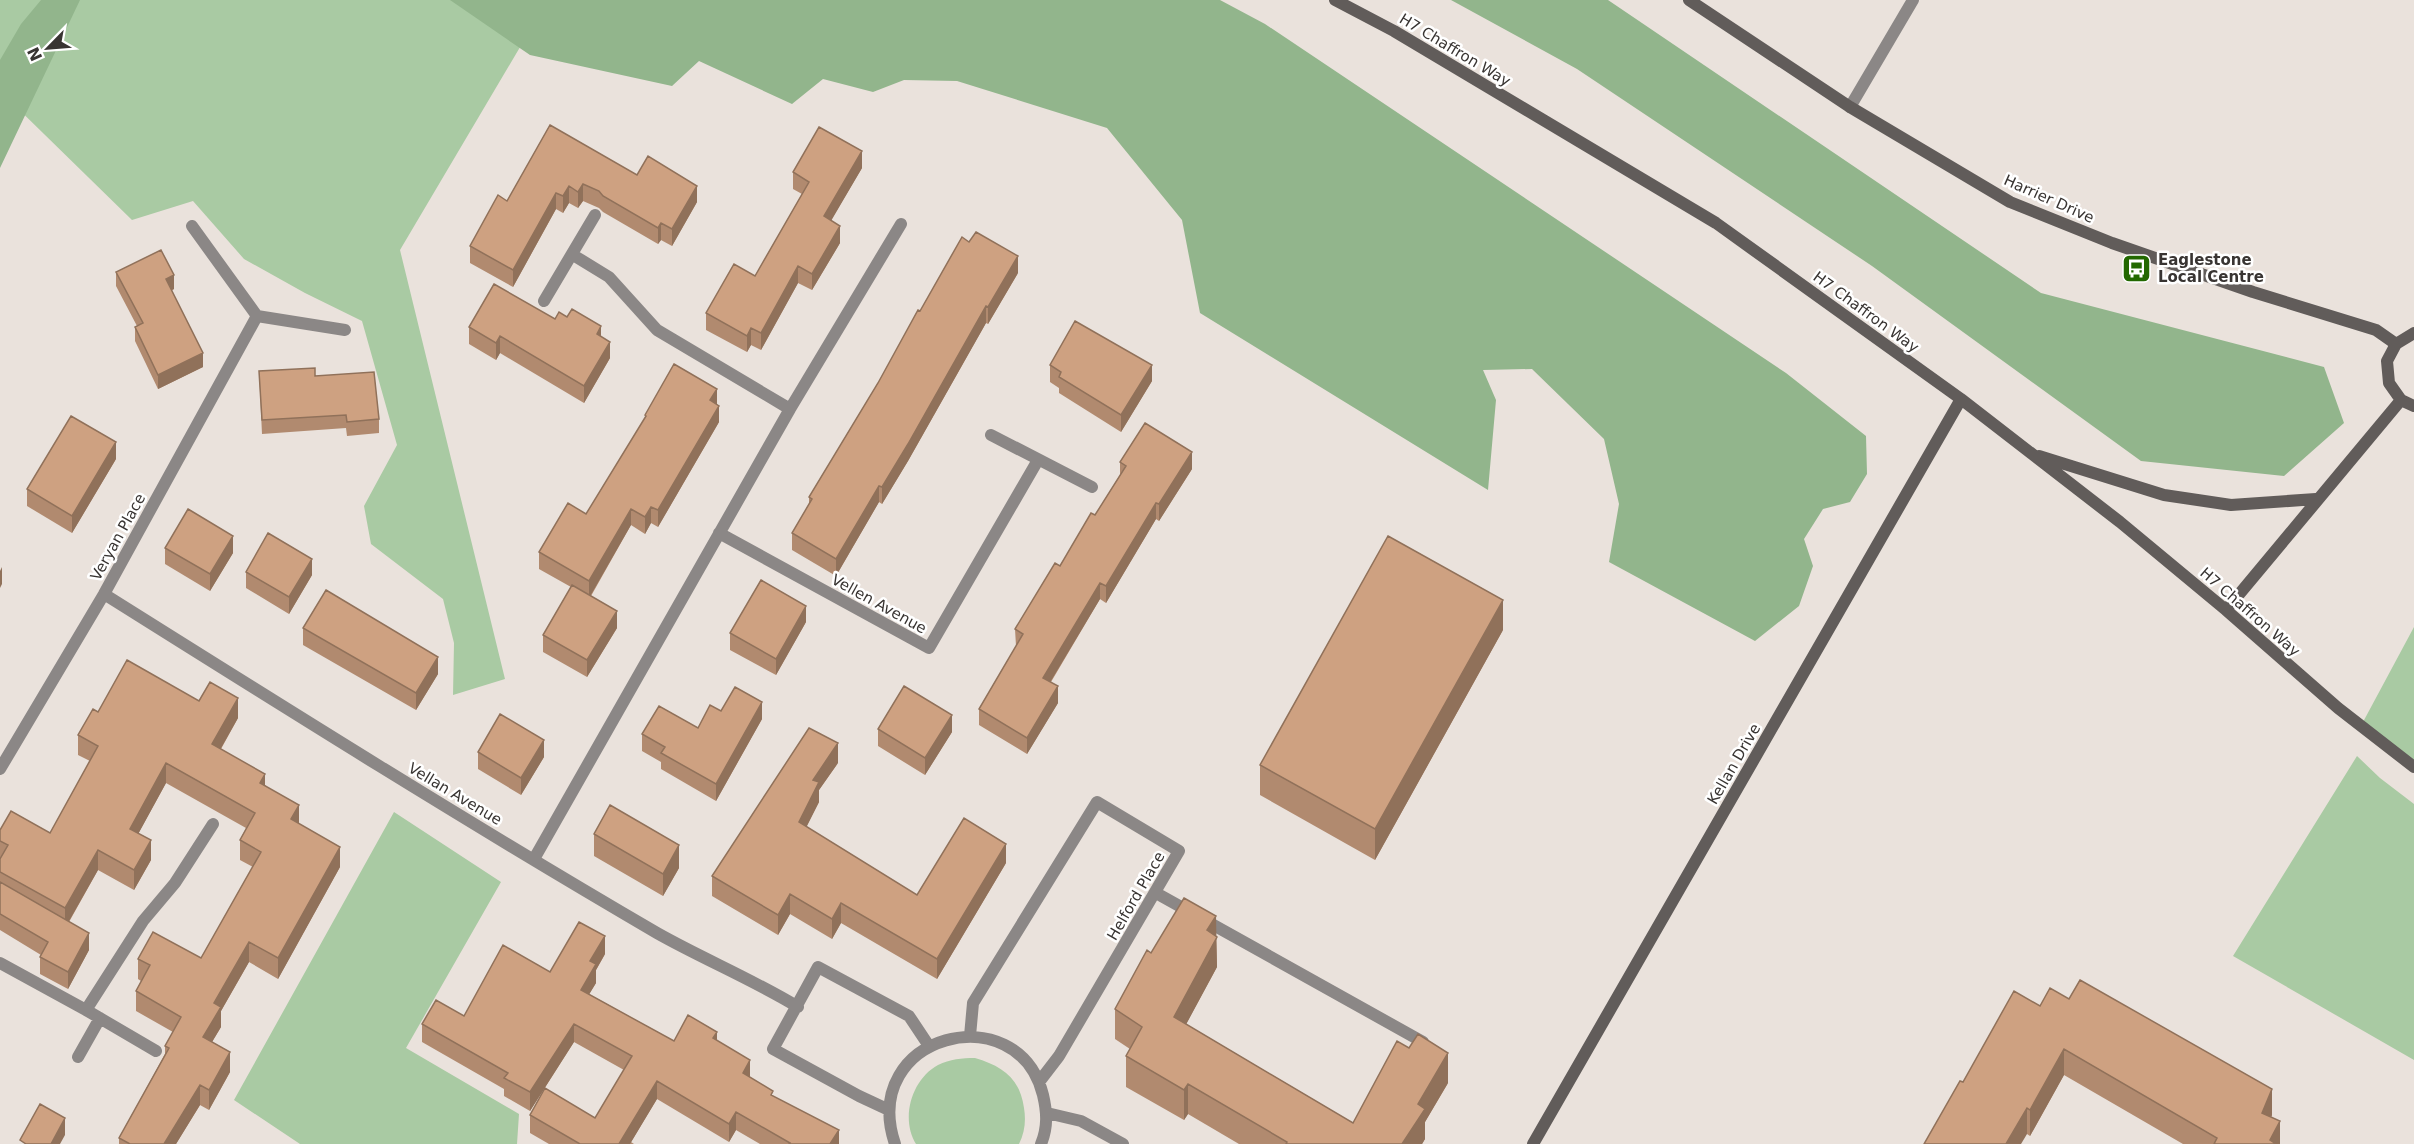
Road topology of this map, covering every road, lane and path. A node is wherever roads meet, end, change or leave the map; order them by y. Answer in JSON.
{"nodes":[{"id":1,"x":1335,"y":0,"type":"edge"},
{"id":2,"x":1689,"y":0,"type":"edge"},
{"id":3,"x":1913,"y":0,"type":"edge"},
{"id":4,"x":1850,"y":107,"type":"junction"},
{"id":5,"x":595,"y":214,"type":"dead end"},
{"id":6,"x":901,"y":224,"type":"dead end"},
{"id":7,"x":192,"y":226,"type":"dead end"},
{"id":8,"x":573,"y":255,"type":"junction"},
{"id":9,"x":544,"y":301,"type":"dead end"},
{"id":10,"x":257,"y":316,"type":"junction"},
{"id":11,"x":345,"y":330,"type":"dead end"},
{"id":12,"x":2414,"y":333,"type":"edge"},
{"id":13,"x":2396,"y":344,"type":"junction"},
{"id":14,"x":1961,"y":399,"type":"junction"},
{"id":15,"x":2401,"y":400,"type":"junction"},
{"id":16,"x":2414,"y":406,"type":"edge"},
{"id":17,"x":790,"y":409,"type":"junction"},
{"id":18,"x":991,"y":435,"type":"dead end"},
{"id":19,"x":2031,"y":453,"type":"junction"},
{"id":20,"x":1038,"y":460,"type":"junction"},
{"id":21,"x":1092,"y":487,"type":"dead end"},
{"id":22,"x":2316,"y":499,"type":"junction"},
{"id":23,"x":719,"y":533,"type":"junction"},
{"id":24,"x":104,"y":594,"type":"junction"},
{"id":25,"x":2226,"y":609,"type":"junction"},
{"id":26,"x":2414,"y":767,"type":"edge"},
{"id":27,"x":0,"y":769,"type":"edge"},
{"id":28,"x":213,"y":824,"type":"dead end"},
{"id":29,"x":534,"y":859,"type":"junction"},
{"id":30,"x":1156,"y":893,"type":"junction"},
{"id":31,"x":0,"y":963,"type":"edge"},
{"id":32,"x":798,"y":1006,"type":"junction"},
{"id":33,"x":86,"y":1010,"type":"junction"},
{"id":34,"x":100,"y":1018,"type":"junction"},
{"id":35,"x":970,"y":1036,"type":"junction"},
{"id":36,"x":1423,"y":1042,"type":"edge"},
{"id":37,"x":929,"y":1046,"type":"junction"},
{"id":38,"x":156,"y":1051,"type":"dead end"},
{"id":39,"x":78,"y":1057,"type":"dead end"},
{"id":40,"x":1040,"y":1082,"type":"junction"},
{"id":41,"x":889,"y":1110,"type":"junction"},
{"id":42,"x":1047,"y":1113,"type":"junction"},
{"id":43,"x":895,"y":1144,"type":"edge"},
{"id":44,"x":1041,"y":1144,"type":"edge"},
{"id":45,"x":1123,"y":1144,"type":"edge"},
{"id":46,"x":1533,"y":1144,"type":"edge"}],
"edges":[{"from":1,"to":14,"type":"street","name":"H7 Chaffron Way"},
{"from":2,"to":4,"type":"street","name":"Harrier Drive"},
{"from":3,"to":4,"type":"street"},
{"from":4,"to":13,"type":"street","name":"Harrier Drive"},
{"from":5,"to":8,"type":"street"},
{"from":6,"to":17,"type":"street"},
{"from":7,"to":10,"type":"street"},
{"from":8,"to":9,"type":"street"},
{"from":8,"to":17,"type":"street"},
{"from":10,"to":11,"type":"street"},
{"from":10,"to":24,"type":"street","name":"Veryan Place"},
{"from":12,"to":13,"type":"street"},
{"from":13,"to":15,"type":"street"},
{"from":14,"to":19,"type":"street","name":"H7 Chaffron Way"},
{"from":14,"to":46,"type":"street","name":"Kellan Drive"},
{"from":15,"to":16,"type":"street"},
{"from":15,"to":22,"type":"street"},
{"from":17,"to":23,"type":"street"},
{"from":18,"to":20,"type":"street"},
{"from":19,"to":22,"type":"street"},
{"from":19,"to":25,"type":"street","name":"H7 Chaffron Way"},
{"from":20,"to":21,"type":"street"},
{"from":20,"to":23,"type":"street","name":"Vellen Avenue"},
{"from":22,"to":25,"type":"street"},
{"from":23,"to":29,"type":"street"},
{"from":24,"to":27,"type":"street","name":"Veryan Place"},
{"from":24,"to":29,"type":"street","name":"Vellan Avenue"},
{"from":25,"to":26,"type":"street","name":"H7 Chaffron Way"},
{"from":28,"to":33,"type":"street"},
{"from":29,"to":32,"type":"street","name":"Vellan Avenue"},
{"from":30,"to":35,"type":"street","name":"Helford Place"},
{"from":30,"to":36,"type":"street"},
{"from":30,"to":40,"type":"street","name":"Helford Place"},
{"from":31,"to":33,"type":"street"},
{"from":32,"to":37,"type":"street"},
{"from":32,"to":41,"type":"street"},
{"from":33,"to":34,"type":"street"},
{"from":34,"to":38,"type":"street"},
{"from":34,"to":39,"type":"street"},
{"from":35,"to":37,"type":"street"},
{"from":35,"to":40,"type":"street"},
{"from":37,"to":41,"type":"street"},
{"from":40,"to":42,"type":"street"},
{"from":41,"to":43,"type":"street"},
{"from":42,"to":44,"type":"street"},
{"from":42,"to":45,"type":"street"}]}
